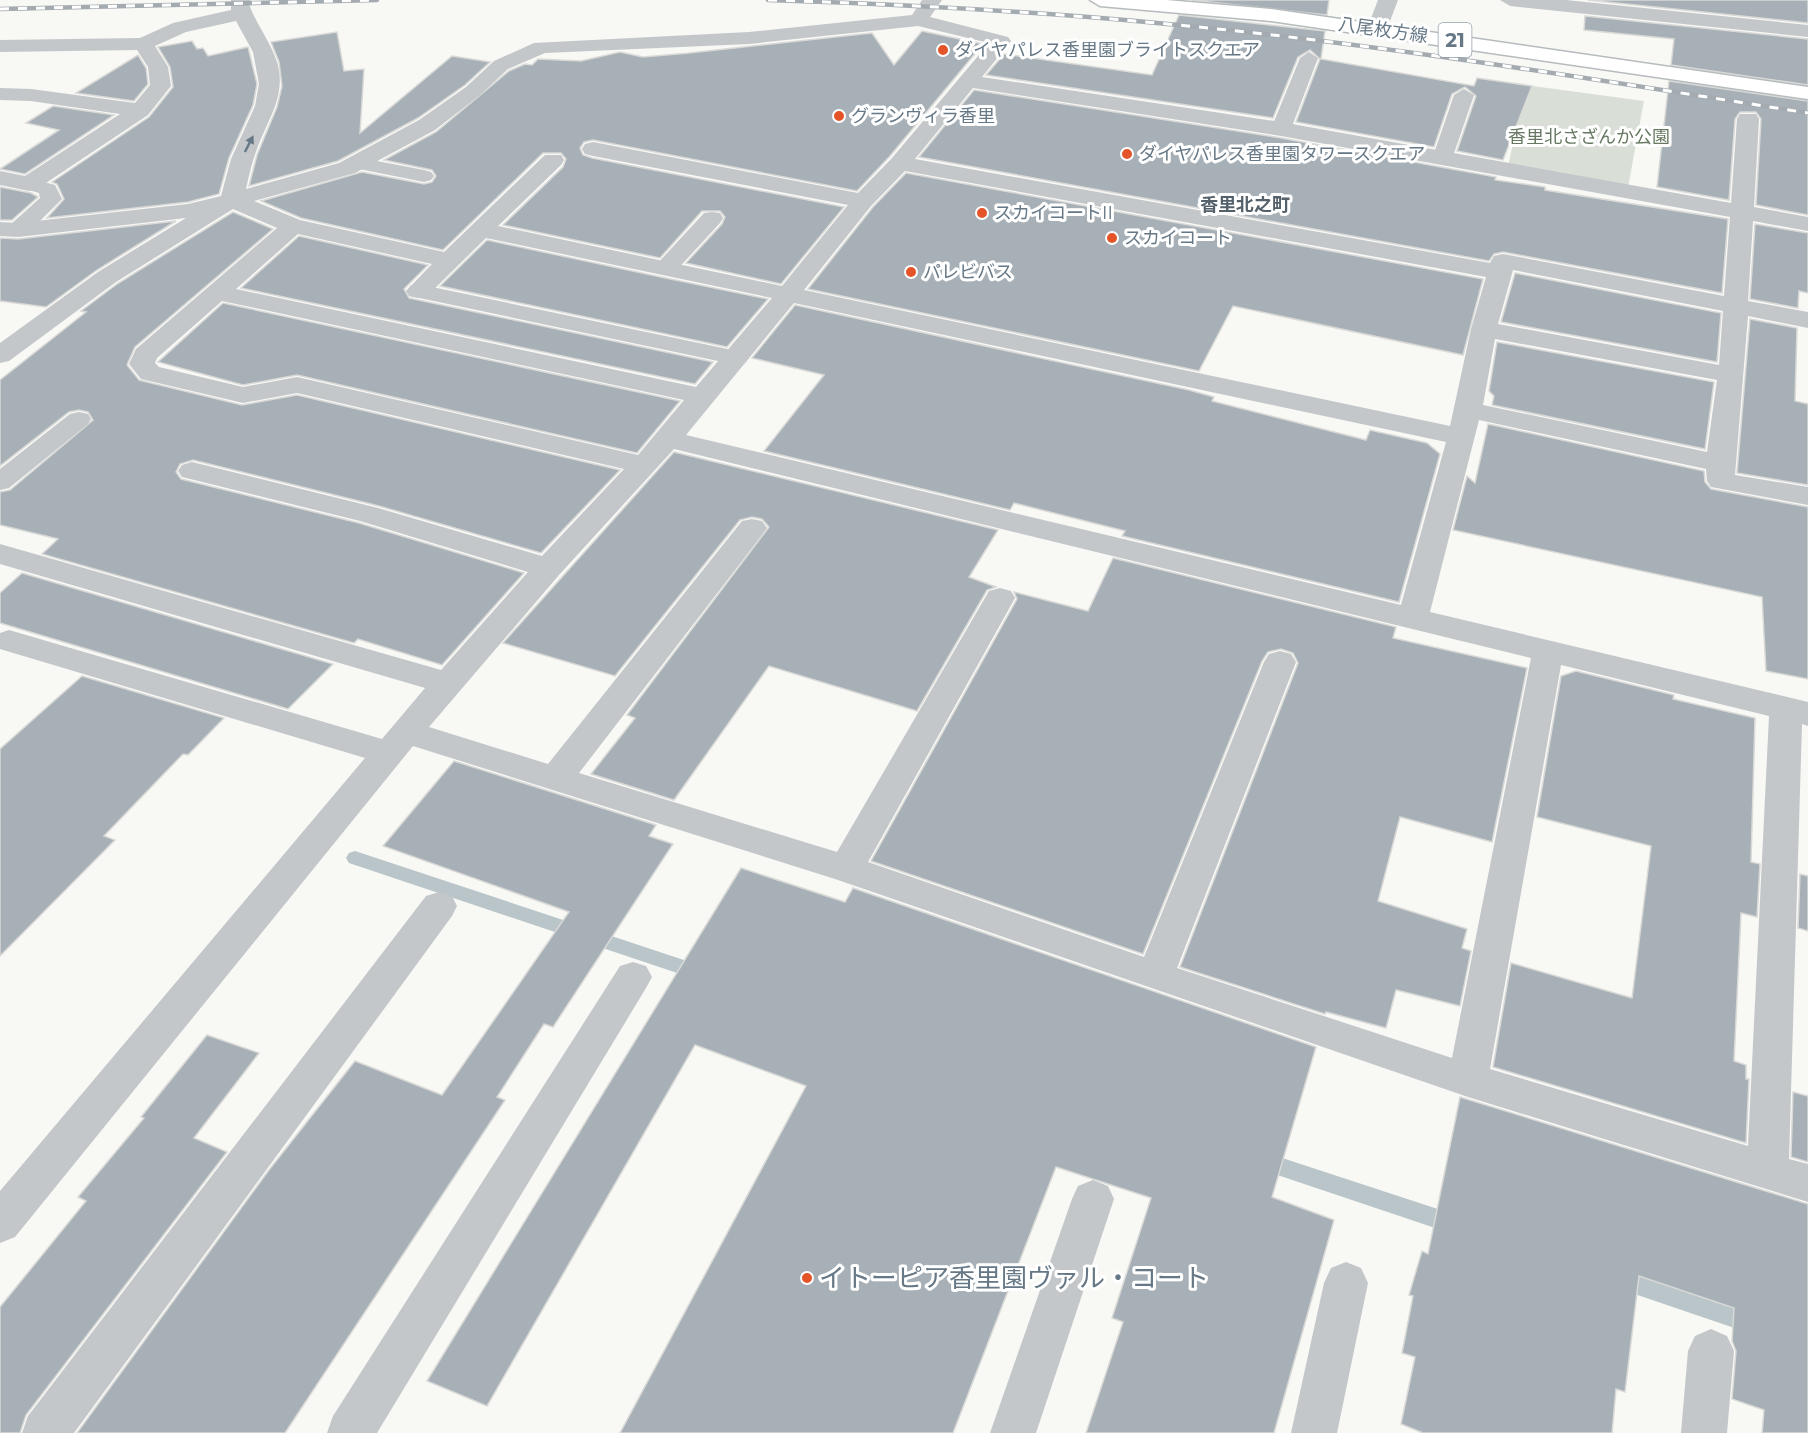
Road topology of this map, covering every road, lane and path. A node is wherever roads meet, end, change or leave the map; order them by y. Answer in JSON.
{"nodes":[{"id":1,"x":1100,"y":0,"type":"edge"},
{"id":2,"x":1388,"y":0,"type":"edge"},
{"id":3,"x":1510,"y":0,"type":"edge"},
{"id":4,"x":241,"y":6,"type":"edge"},
{"id":5,"x":925,"y":10,"type":"edge"},
{"id":6,"x":1377,"y":29,"type":"junction"},
{"id":7,"x":1808,"y":31,"type":"edge"},
{"id":8,"x":142,"y":44,"type":"junction"},
{"id":9,"x":0,"y":46,"type":"edge"},
{"id":10,"x":1310,"y":58,"type":"dead end"},
{"id":11,"x":970,"y":81,"type":"junction"},
{"id":12,"x":1808,"y":93,"type":"edge"},
{"id":13,"x":0,"y":94,"type":"edge"},
{"id":14,"x":1464,"y":95,"type":"dead end"},
{"id":15,"x":140,"y":110,"type":"junction"},
{"id":16,"x":1748,"y":119,"type":"dead end"},
{"id":17,"x":1281,"y":129,"type":"junction"},
{"id":18,"x":593,"y":149,"type":"dead end"},
{"id":19,"x":1442,"y":159,"type":"junction"},
{"id":20,"x":553,"y":160,"type":"dead end"},
{"id":21,"x":356,"y":163,"type":"junction"},
{"id":22,"x":900,"y":163,"type":"junction"},
{"id":23,"x":424,"y":176,"type":"dead end"},
{"id":24,"x":0,"y":178,"type":"edge"},
{"id":25,"x":29,"y":184,"type":"junction"},
{"id":26,"x":232,"y":200,"type":"junction"},
{"id":27,"x":863,"y":201,"type":"junction"},
{"id":28,"x":1741,"y":213,"type":"junction"},
{"id":29,"x":712,"y":218,"type":"dead end"},
{"id":30,"x":1808,"y":224,"type":"edge"},
{"id":31,"x":293,"y":226,"type":"junction"},
{"id":32,"x":9,"y":229,"type":"edge"},
{"id":33,"x":483,"y":230,"type":"junction"},
{"id":34,"x":451,"y":261,"type":"junction"},
{"id":35,"x":665,"y":269,"type":"junction"},
{"id":36,"x":1500,"y":272,"type":"junction"},
{"id":37,"x":418,"y":291,"type":"joint"},
{"id":38,"x":217,"y":292,"type":"junction"},
{"id":39,"x":789,"y":295,"type":"junction"},
{"id":40,"x":1735,"y":306,"type":"junction"},
{"id":41,"x":1808,"y":320,"type":"edge"},
{"id":42,"x":1484,"y":329,"type":"junction"},
{"id":43,"x":0,"y":355,"type":"edge"},
{"id":44,"x":737,"y":358,"type":"junction"},
{"id":45,"x":1731,"y":375,"type":"junction"},
{"id":46,"x":702,"y":396,"type":"junction"},
{"id":47,"x":1468,"y":410,"type":"junction"},
{"id":48,"x":79,"y":419,"type":"dead end"},
{"id":49,"x":1459,"y":436,"type":"junction"},
{"id":50,"x":668,"y":439,"type":"junction"},
{"id":51,"x":1720,"y":463,"type":"junction"},
{"id":52,"x":644,"y":465,"type":"junction"},
{"id":53,"x":192,"y":471,"type":"dead end"},
{"id":54,"x":0,"y":482,"type":"edge"},
{"id":55,"x":1808,"y":496,"type":"edge"},
{"id":56,"x":752,"y":528,"type":"dead end"},
{"id":57,"x":0,"y":554,"type":"edge"},
{"id":58,"x":548,"y":568,"type":"junction"},
{"id":59,"x":1000,"y":598,"type":"dead end"},
{"id":60,"x":1413,"y":620,"type":"junction"},
{"id":61,"x":9,"y":641,"type":"dead end"},
{"id":62,"x":1548,"y":651,"type":"junction"},
{"id":63,"x":1280,"y":662,"type":"dead end"},
{"id":64,"x":448,"y":684,"type":"junction"},
{"id":65,"x":1797,"y":712,"type":"edge"},
{"id":66,"x":398,"y":743,"type":"junction"},
{"id":67,"x":556,"y":778,"type":"junction"},
{"id":68,"x":846,"y":869,"type":"junction"},
{"id":69,"x":439,"y":906,"type":"dead end"},
{"id":70,"x":1155,"y":976,"type":"junction"},
{"id":71,"x":633,"y":977,"type":"dead end"},
{"id":72,"x":1468,"y":1080,"type":"junction"},
{"id":73,"x":1768,"y":1171,"type":"junction"},
{"id":74,"x":1808,"y":1183,"type":"edge"},
{"id":75,"x":1093,"y":1199,"type":"dead end"},
{"id":76,"x":0,"y":1223,"type":"edge"},
{"id":77,"x":1346,"y":1283,"type":"dead end"},
{"id":78,"x":1711,"y":1351,"type":"dead end"},
{"id":79,"x":45,"y":1433,"type":"edge"},
{"id":80,"x":350,"y":1433,"type":"edge"},
{"id":81,"x":1013,"y":1433,"type":"edge"},
{"id":82,"x":1314,"y":1433,"type":"edge"},
{"id":83,"x":1704,"y":1433,"type":"edge"}],
"edges":[{"from":1,"to":6,"type":"main road","name":"八尾枚方線","number":"21"},
{"from":2,"to":6,"type":"street"},
{"from":3,"to":7,"type":"street"},
{"from":4,"to":8,"type":"street"},
{"from":26,"to":4,"type":"street","one_way":true},
{"from":5,"to":11,"type":"street"},
{"from":5,"to":21,"type":"street"},
{"from":6,"to":12,"type":"main road","name":"八尾枚方線","number":"21"},
{"from":8,"to":9,"type":"street"},
{"from":8,"to":15,"type":"street"},
{"from":10,"to":17,"type":"lane"},
{"from":11,"to":17,"type":"street"},
{"from":11,"to":22,"type":"street"},
{"from":13,"to":15,"type":"street"},
{"from":14,"to":19,"type":"lane"},
{"from":15,"to":25,"type":"street"},
{"from":16,"to":28,"type":"street"},
{"from":17,"to":19,"type":"street"},
{"from":18,"to":27,"type":"street"},
{"from":19,"to":28,"type":"street"},
{"from":20,"to":33,"type":"street"},
{"from":21,"to":23,"type":"lane"},
{"from":21,"to":26,"type":"street"},
{"from":22,"to":27,"type":"street"},
{"from":22,"to":36,"type":"street"},
{"from":24,"to":25,"type":"street"},
{"from":25,"to":32,"type":"lane"},
{"from":26,"to":31,"type":"street"},
{"from":26,"to":32,"type":"street"},
{"from":26,"to":43,"type":"street"},
{"from":27,"to":39,"type":"street"},
{"from":28,"to":30,"type":"street"},
{"from":28,"to":40,"type":"street"},
{"from":29,"to":35,"type":"lane"},
{"from":31,"to":34,"type":"street"},
{"from":31,"to":38,"type":"street"},
{"from":33,"to":34,"type":"street"},
{"from":33,"to":35,"type":"street"},
{"from":34,"to":37,"type":"street"},
{"from":35,"to":39,"type":"street"},
{"from":36,"to":40,"type":"street"},
{"from":36,"to":42,"type":"street"},
{"from":37,"to":44,"type":"lane"},
{"from":38,"to":46,"type":"street"},
{"from":38,"to":52,"type":"street"},
{"from":39,"to":44,"type":"street"},
{"from":39,"to":49,"type":"street"},
{"from":40,"to":41,"type":"street"},
{"from":40,"to":45,"type":"street"},
{"from":42,"to":45,"type":"street"},
{"from":42,"to":47,"type":"street"},
{"from":44,"to":46,"type":"street"},
{"from":45,"to":51,"type":"street"},
{"from":46,"to":50,"type":"street"},
{"from":47,"to":49,"type":"street"},
{"from":47,"to":51,"type":"street"},
{"from":48,"to":54,"type":"lane"},
{"from":49,"to":60,"type":"street"},
{"from":50,"to":52,"type":"street"},
{"from":50,"to":60,"type":"street"},
{"from":51,"to":55,"type":"street"},
{"from":52,"to":58,"type":"street"},
{"from":53,"to":58,"type":"street"},
{"from":56,"to":67,"type":"street"},
{"from":57,"to":64,"type":"street"},
{"from":58,"to":64,"type":"street"},
{"from":59,"to":68,"type":"street"},
{"from":60,"to":62,"type":"street"},
{"from":61,"to":66,"type":"street"},
{"from":62,"to":65,"type":"street"},
{"from":62,"to":72,"type":"street"},
{"from":63,"to":70,"type":"street"},
{"from":64,"to":66,"type":"street"},
{"from":65,"to":73,"type":"street"},
{"from":66,"to":67,"type":"street"},
{"from":66,"to":76,"type":"street"},
{"from":67,"to":68,"type":"street"},
{"from":68,"to":70,"type":"street"},
{"from":69,"to":79,"type":"street"},
{"from":70,"to":72,"type":"street"},
{"from":71,"to":80,"type":"street"},
{"from":72,"to":73,"type":"street"},
{"from":73,"to":74,"type":"street"},
{"from":75,"to":81,"type":"street"},
{"from":77,"to":82,"type":"street"},
{"from":78,"to":83,"type":"street"}]}
